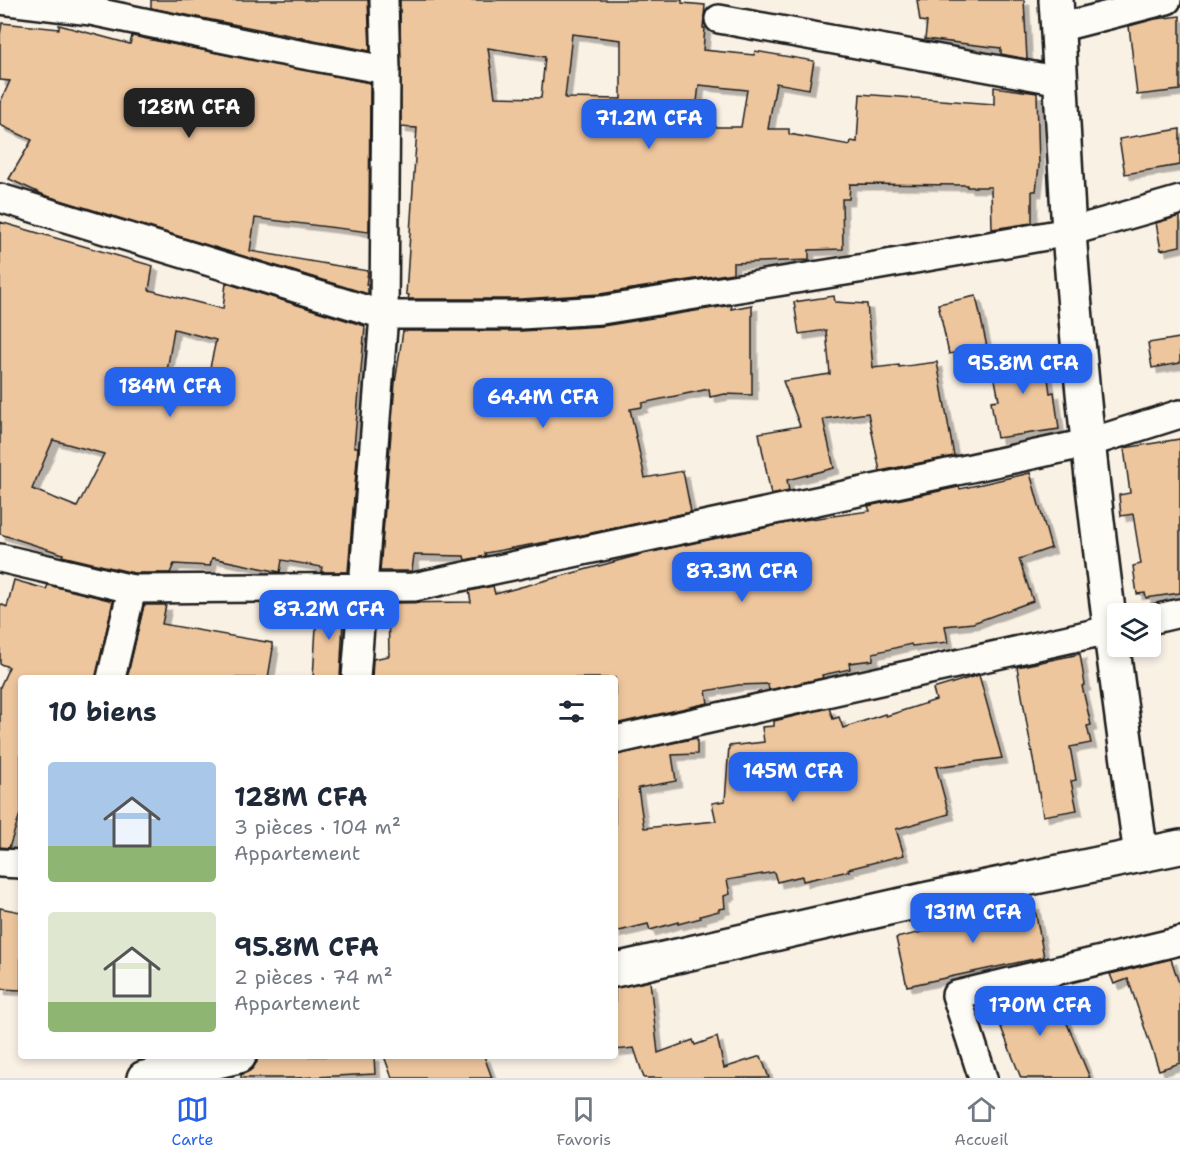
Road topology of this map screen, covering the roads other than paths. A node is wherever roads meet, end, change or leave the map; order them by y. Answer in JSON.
{"nodes":[{"id":1,"x":0,"y":0,"type":"edge"},
{"id":2,"x":384,"y":0,"type":"edge"},
{"id":3,"x":1167,"y":0,"type":"edge"},
{"id":4,"x":1057,"y":14,"type":"edge"},
{"id":5,"x":719,"y":19,"type":"dead end"},
{"id":6,"x":387,"y":70,"type":"junction"},
{"id":7,"x":1061,"y":81,"type":"junction"},
{"id":8,"x":0,"y":198,"type":"edge"},
{"id":9,"x":1180,"y":201,"type":"edge"},
{"id":10,"x":1069,"y":232,"type":"junction"},
{"id":11,"x":384,"y":315,"type":"junction"},
{"id":12,"x":1180,"y":414,"type":"edge"},
{"id":13,"x":1088,"y":442,"type":"junction"},
{"id":14,"x":0,"y":558,"type":"edge"},
{"id":15,"x":363,"y":587,"type":"junction"},
{"id":16,"x":132,"y":589,"type":"junction"},
{"id":17,"x":1110,"y":603,"type":"edge"},
{"id":18,"x":1180,"y":613,"type":"edge"},
{"id":19,"x":1161,"y":617,"type":"edge"},
{"id":20,"x":1107,"y":630,"type":"edge"},
{"id":21,"x":1116,"y":657,"type":"edge"},
{"id":22,"x":112,"y":675,"type":"edge"},
{"id":23,"x":356,"y":675,"type":"edge"},
{"id":24,"x":618,"y":739,"type":"edge"},
{"id":25,"x":1180,"y":847,"type":"edge"},
{"id":26,"x":1141,"y":855,"type":"junction"},
{"id":27,"x":0,"y":863,"type":"edge"},
{"id":28,"x":18,"y":864,"type":"edge"},
{"id":29,"x":1180,"y":941,"type":"edge"},
{"id":30,"x":618,"y":969,"type":"edge"},
{"id":31,"x":226,"y":1059,"type":"edge"},
{"id":32,"x":144,"y":1078,"type":"edge"},
{"id":33,"x":983,"y":1078,"type":"edge"}],
"edges":[{"from":1,"to":6,"type":"street"},
{"from":2,"to":6,"type":"street"},
{"from":3,"to":4,"type":"street"},
{"from":4,"to":7,"type":"street"},
{"from":5,"to":7,"type":"street"},
{"from":6,"to":11,"type":"street"},
{"from":7,"to":10,"type":"street"},
{"from":8,"to":11,"type":"street"},
{"from":9,"to":10,"type":"street"},
{"from":10,"to":11,"type":"street"},
{"from":10,"to":13,"type":"street"},
{"from":11,"to":15,"type":"street"},
{"from":12,"to":13,"type":"street"},
{"from":13,"to":15,"type":"street"},
{"from":13,"to":17,"type":"street"},
{"from":14,"to":16,"type":"street"},
{"from":15,"to":16,"type":"street"},
{"from":15,"to":23,"type":"street"},
{"from":16,"to":22,"type":"street"},
{"from":18,"to":19,"type":"street"},
{"from":20,"to":24,"type":"street"},
{"from":21,"to":26,"type":"street"},
{"from":25,"to":26,"type":"street"},
{"from":26,"to":30,"type":"street"},
{"from":27,"to":28,"type":"street"},
{"from":29,"to":33,"type":"street"},
{"from":31,"to":32,"type":"street"}]}
